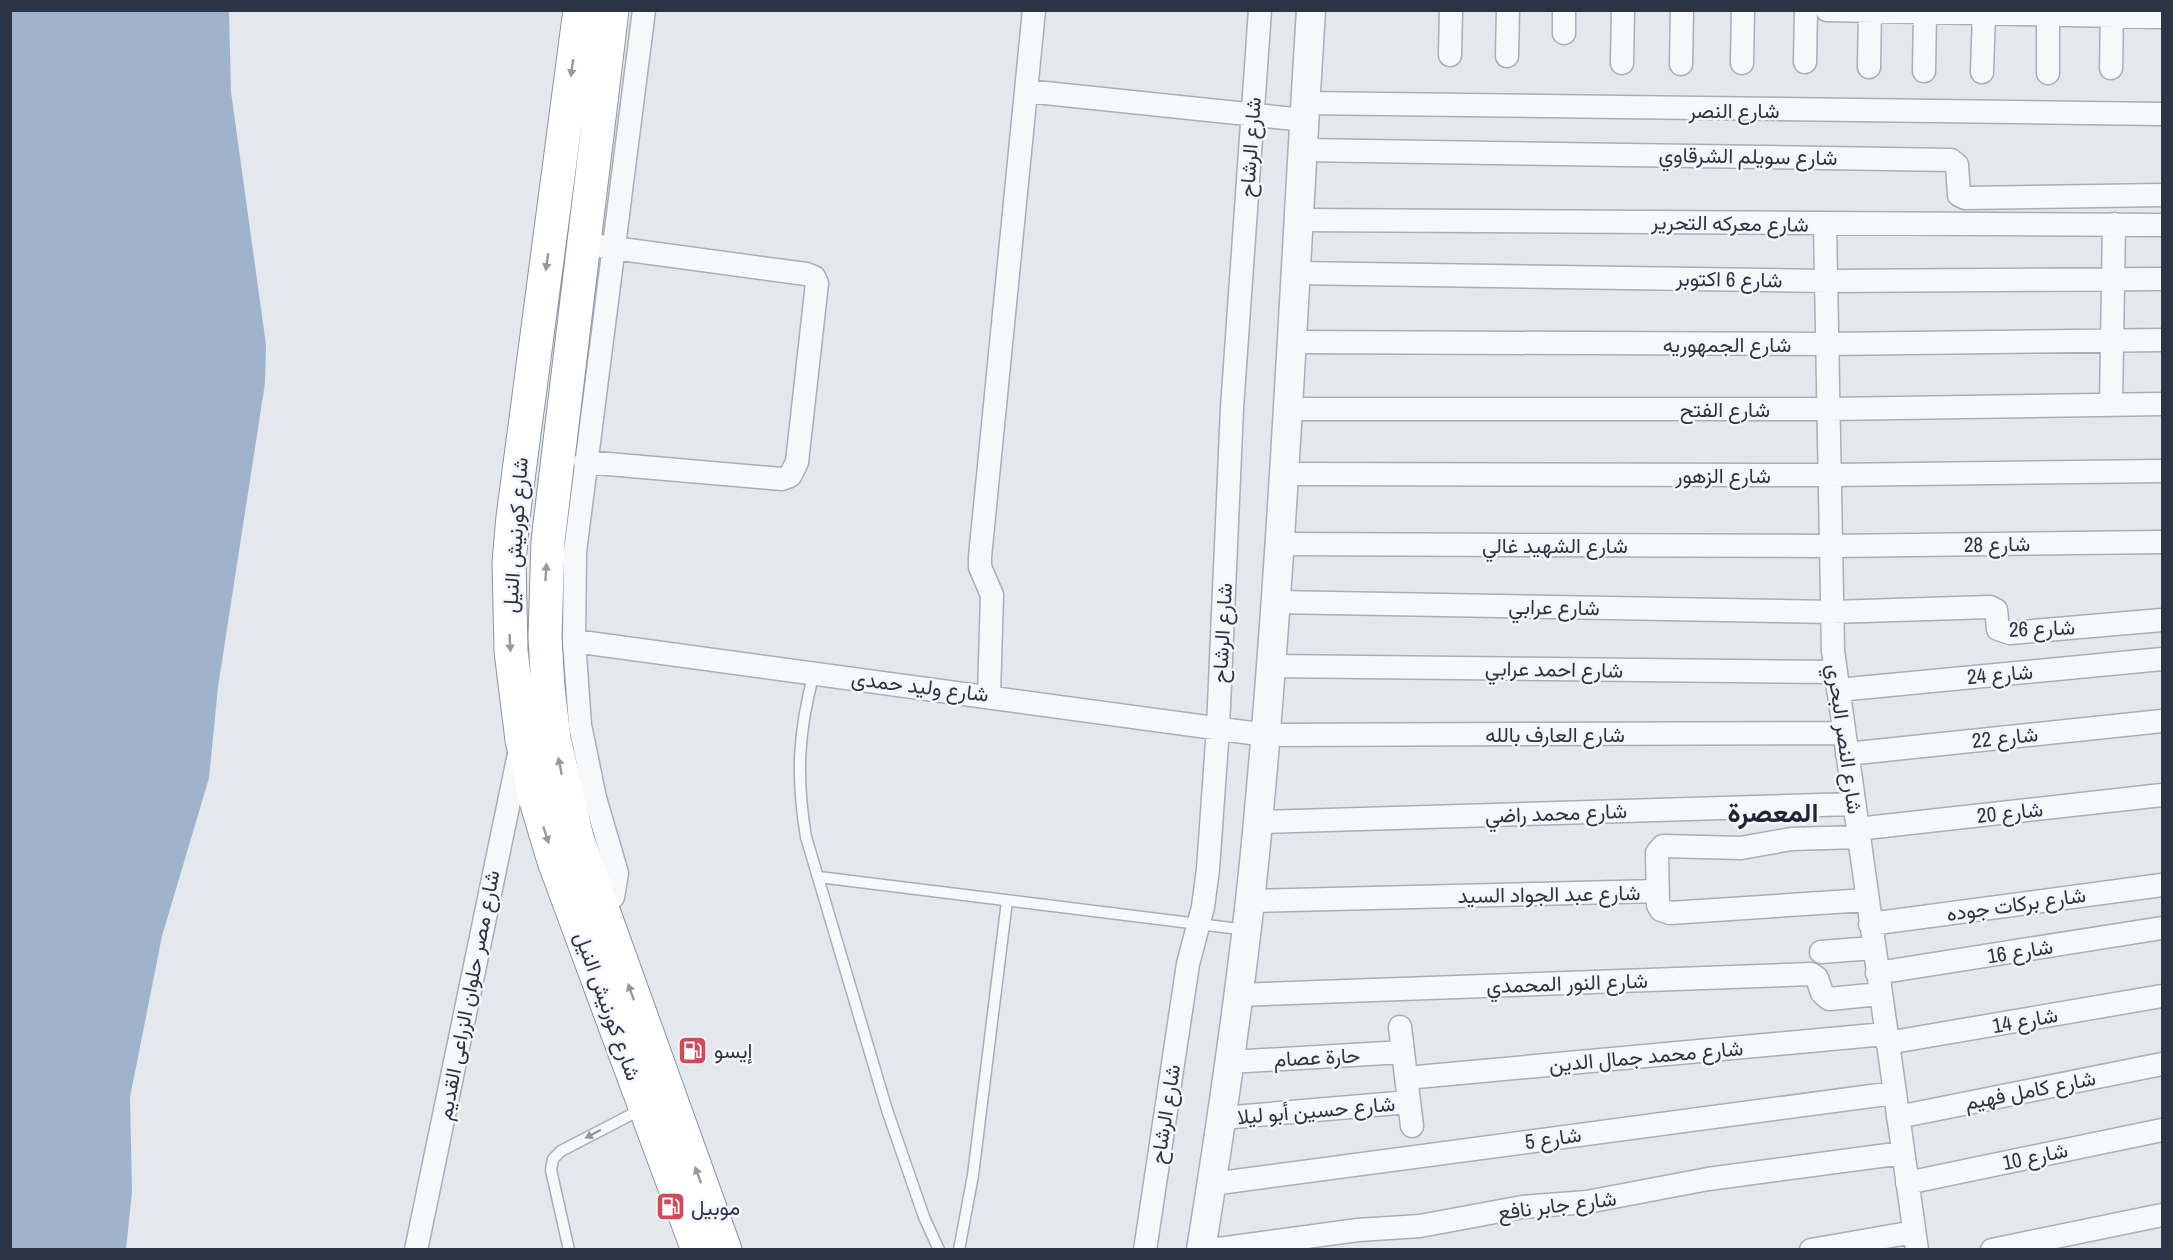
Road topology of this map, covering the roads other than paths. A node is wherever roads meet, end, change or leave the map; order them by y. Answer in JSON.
{"nodes":[{"id":1,"x":580,"y":10,"type":"edge"},
{"id":2,"x":612,"y":10,"type":"edge"},
{"id":3,"x":644,"y":10,"type":"edge"},
{"id":4,"x":1034,"y":10,"type":"edge"},
{"id":5,"x":1260,"y":10,"type":"edge"},
{"id":6,"x":1311,"y":10,"type":"edge"},
{"id":7,"x":1451,"y":10,"type":"edge"},
{"id":8,"x":1508,"y":10,"type":"edge"},
{"id":9,"x":1623,"y":10,"type":"edge"},
{"id":10,"x":1682,"y":10,"type":"edge"},
{"id":11,"x":1743,"y":10,"type":"edge"},
{"id":12,"x":1806,"y":10,"type":"edge"},
{"id":13,"x":1827,"y":10,"type":"edge"},
{"id":14,"x":1870,"y":12,"type":"edge"},
{"id":15,"x":1925,"y":13,"type":"junction"},
{"id":16,"x":1984,"y":14,"type":"junction"},
{"id":17,"x":2048,"y":15,"type":"junction"},
{"id":18,"x":2112,"y":16,"type":"junction"},
{"id":19,"x":2163,"y":17,"type":"edge"},
{"id":20,"x":1450,"y":55,"type":"dead end"},
{"id":21,"x":1507,"y":56,"type":"dead end"},
{"id":22,"x":1805,"y":62,"type":"dead end"},
{"id":23,"x":1622,"y":63,"type":"dead end"},
{"id":24,"x":1742,"y":63,"type":"dead end"},
{"id":25,"x":1681,"y":64,"type":"dead end"},
{"id":26,"x":1869,"y":67,"type":"dead end"},
{"id":27,"x":2111,"y":68,"type":"dead end"},
{"id":28,"x":1924,"y":71,"type":"dead end"},
{"id":29,"x":1982,"y":72,"type":"dead end"},
{"id":30,"x":2048,"y":73,"type":"dead end"},
{"id":31,"x":1026,"y":91,"type":"junction"},
{"id":32,"x":1304,"y":111,"type":"junction"},
{"id":33,"x":2163,"y":114,"type":"edge"},
{"id":34,"x":1252,"y":115,"type":"junction"},
{"id":35,"x":1302,"y":150,"type":"junction"},
{"id":36,"x":2163,"y":195,"type":"edge"},
{"id":37,"x":1298,"y":220,"type":"junction"},
{"id":38,"x":1825,"y":224,"type":"junction"},
{"id":39,"x":2114,"y":224,"type":"junction"},
{"id":40,"x":2163,"y":225,"type":"edge"},
{"id":41,"x":598,"y":246,"type":"junction"},
{"id":42,"x":1295,"y":273,"type":"junction"},
{"id":43,"x":2163,"y":279,"type":"edge"},
{"id":44,"x":2113,"y":280,"type":"junction"},
{"id":45,"x":1827,"y":281,"type":"junction"},
{"id":46,"x":2163,"y":340,"type":"edge"},
{"id":47,"x":1291,"y":342,"type":"junction"},
{"id":48,"x":2112,"y":342,"type":"junction"},
{"id":49,"x":1828,"y":344,"type":"junction"},
{"id":50,"x":2163,"y":404,"type":"edge"},
{"id":51,"x":2111,"y":405,"type":"junction"},
{"id":52,"x":1287,"y":409,"type":"junction"},
{"id":53,"x":1829,"y":409,"type":"junction"},
{"id":54,"x":585,"y":462,"type":"junction"},
{"id":55,"x":2163,"y":471,"type":"edge"},
{"id":56,"x":1283,"y":474,"type":"junction"},
{"id":57,"x":1831,"y":475,"type":"junction"},
{"id":58,"x":2163,"y":542,"type":"edge"},
{"id":59,"x":1279,"y":544,"type":"junction"},
{"id":60,"x":1832,"y":546,"type":"junction"},
{"id":61,"x":1276,"y":602,"type":"junction"},
{"id":62,"x":1832,"y":612,"type":"junction"},
{"id":63,"x":2163,"y":620,"type":"edge"},
{"id":64,"x":574,"y":641,"type":"junction"},
{"id":65,"x":2163,"y":659,"type":"edge"},
{"id":66,"x":1272,"y":666,"type":"junction"},
{"id":67,"x":814,"y":673,"type":"junction"},
{"id":68,"x":1837,"y":681,"type":"junction"},
{"id":69,"x":989,"y":695,"type":"junction"},
{"id":70,"x":2163,"y":721,"type":"edge"},
{"id":71,"x":1218,"y":728,"type":"junction"},
{"id":72,"x":1266,"y":735,"type":"junction"},
{"id":73,"x":522,"y":740,"type":"junction"},
{"id":74,"x":1846,"y":743,"type":"junction"},
{"id":75,"x":2163,"y":795,"type":"edge"},
{"id":76,"x":1854,"y":804,"type":"junction"},
{"id":77,"x":1258,"y":822,"type":"junction"},
{"id":78,"x":1858,"y":833,"type":"junction"},
{"id":79,"x":819,"y":877,"type":"junction"},
{"id":80,"x":2163,"y":885,"type":"edge"},
{"id":81,"x":1657,"y":891,"type":"junction"},
{"id":82,"x":1007,"y":900,"type":"junction"},
{"id":83,"x":1866,"y":900,"type":"junction"},
{"id":84,"x":1250,"y":901,"type":"junction"},
{"id":85,"x":601,"y":909,"type":"junction"},
{"id":86,"x":1199,"y":924,"type":"junction"},
{"id":87,"x":1870,"y":924,"type":"junction"},
{"id":88,"x":2163,"y":928,"type":"edge"},
{"id":89,"x":1247,"y":930,"type":"junction"},
{"id":90,"x":1873,"y":948,"type":"junction"},
{"id":91,"x":1821,"y":952,"type":"dead end"},
{"id":92,"x":1878,"y":984,"type":"junction"},
{"id":93,"x":1239,"y":995,"type":"junction"},
{"id":94,"x":2163,"y":996,"type":"edge"},
{"id":95,"x":1400,"y":1027,"type":"dead end"},
{"id":96,"x":1886,"y":1039,"type":"junction"},
{"id":97,"x":1403,"y":1052,"type":"junction"},
{"id":98,"x":1230,"y":1062,"type":"junction"},
{"id":99,"x":2163,"y":1064,"type":"edge"},
{"id":100,"x":1406,"y":1077,"type":"junction"},
{"id":101,"x":1894,"y":1093,"type":"junction"},
{"id":102,"x":1409,"y":1102,"type":"junction"},
{"id":103,"x":645,"y":1107,"type":"junction"},
{"id":104,"x":1898,"y":1117,"type":"junction"},
{"id":105,"x":1222,"y":1118,"type":"junction"},
{"id":106,"x":1412,"y":1126,"type":"dead end"},
{"id":107,"x":2163,"y":1130,"type":"edge"},
{"id":108,"x":1903,"y":1153,"type":"junction"},
{"id":109,"x":1907,"y":1183,"type":"junction"},
{"id":110,"x":1212,"y":1184,"type":"junction"},
{"id":111,"x":2163,"y":1215,"type":"edge"},
{"id":112,"x":1916,"y":1241,"type":"edge"},
{"id":113,"x":416,"y":1250,"type":"edge"},
{"id":114,"x":569,"y":1250,"type":"edge"},
{"id":115,"x":698,"y":1250,"type":"edge"},
{"id":116,"x":725,"y":1250,"type":"edge"},
{"id":117,"x":939,"y":1250,"type":"edge"},
{"id":118,"x":959,"y":1250,"type":"edge"},
{"id":119,"x":1145,"y":1250,"type":"edge"},
{"id":120,"x":1201,"y":1250,"type":"edge"},
{"id":121,"x":1211,"y":1250,"type":"edge"},
{"id":122,"x":1811,"y":1250,"type":"edge"},
{"id":123,"x":1992,"y":1250,"type":"edge"}],
"edges":[{"from":1,"to":73,"type":"highway","name":"شارع كورنيش النيل","one_way":true},
{"from":2,"to":41,"type":"highway","name":"شارع كورنيش النيل"},
{"from":3,"to":41,"type":"street"},
{"from":4,"to":31,"type":"street"},
{"from":5,"to":34,"type":"street","name":"شارع الرشاح"},
{"from":6,"to":32,"type":"street"},
{"from":7,"to":20,"type":"street"},
{"from":8,"to":21,"type":"street"},
{"from":9,"to":23,"type":"street"},
{"from":10,"to":25,"type":"street"},
{"from":11,"to":24,"type":"street"},
{"from":12,"to":22,"type":"street"},
{"from":13,"to":14,"type":"street"},
{"from":14,"to":15,"type":"street"},
{"from":14,"to":26,"type":"street"},
{"from":15,"to":16,"type":"street"},
{"from":15,"to":28,"type":"street"},
{"from":16,"to":17,"type":"street"},
{"from":16,"to":29,"type":"street"},
{"from":17,"to":18,"type":"street"},
{"from":17,"to":30,"type":"street"},
{"from":18,"to":19,"type":"street"},
{"from":18,"to":27,"type":"street"},
{"from":31,"to":34,"type":"street","name":"شارع النصر"},
{"from":31,"to":69,"type":"street"},
{"from":32,"to":33,"type":"street","name":"شارع النصر"},
{"from":32,"to":34,"type":"street","name":"شارع النصر"},
{"from":32,"to":35,"type":"street"},
{"from":34,"to":71,"type":"street","name":"شارع الرشاح"},
{"from":35,"to":36,"type":"street","name":"شارع سويلم الشرقاوي"},
{"from":35,"to":37,"type":"street"},
{"from":37,"to":38,"type":"street","name":"شارع معركه التحرير"},
{"from":37,"to":42,"type":"street"},
{"from":38,"to":39,"type":"street","name":"شارع معركه التحرير"},
{"from":38,"to":45,"type":"street","name":"شارع النصر البحري"},
{"from":39,"to":40,"type":"street","name":"شارع معركه التحرير"},
{"from":39,"to":44,"type":"street"},
{"from":41,"to":54,"type":"street"},
{"from":41,"to":54,"type":"street"},
{"from":85,"to":41,"type":"highway","name":"شارع كورنيش النيل","one_way":true},
{"from":42,"to":45,"type":"street","name":"شارع 6 اكتوبر"},
{"from":42,"to":47,"type":"street"},
{"from":43,"to":44,"type":"street","name":"شارع 6 اكتوبر"},
{"from":44,"to":45,"type":"street","name":"شارع 6 اكتوبر"},
{"from":44,"to":48,"type":"street"},
{"from":45,"to":49,"type":"street","name":"شارع النصر البحري"},
{"from":46,"to":48,"type":"street","name":"شارع الجمهوريه"},
{"from":47,"to":49,"type":"street","name":"شارع الجمهوريه"},
{"from":47,"to":52,"type":"street"},
{"from":48,"to":49,"type":"street","name":"شارع الجمهوريه"},
{"from":48,"to":51,"type":"street"},
{"from":49,"to":53,"type":"street","name":"شارع النصر البحري"},
{"from":50,"to":51,"type":"street","name":"شارع الفتح"},
{"from":51,"to":53,"type":"street","name":"شارع الفتح"},
{"from":52,"to":53,"type":"street","name":"شارع الفتح"},
{"from":52,"to":56,"type":"street"},
{"from":53,"to":57,"type":"street","name":"شارع النصر البحري"},
{"from":54,"to":64,"type":"street"},
{"from":55,"to":57,"type":"street","name":"شارع الزهور"},
{"from":56,"to":57,"type":"street","name":"شارع الزهور"},
{"from":56,"to":59,"type":"street"},
{"from":57,"to":60,"type":"street","name":"شارع النصر البحري"},
{"from":58,"to":60,"type":"street","name":"شارع 28"},
{"from":59,"to":60,"type":"street","name":"شارع الشهيد غالي"},
{"from":59,"to":61,"type":"street"},
{"from":60,"to":62,"type":"street","name":"شارع النصر البحري"},
{"from":61,"to":62,"type":"street","name":"شارع عرابي"},
{"from":61,"to":66,"type":"street"},
{"from":62,"to":63,"type":"street","name":"شارع 26"},
{"from":62,"to":68,"type":"street","name":"شارع النصر البحري"},
{"from":64,"to":67,"type":"street","name":"شارع وليد حمدى"},
{"from":64,"to":85,"type":"street"},
{"from":65,"to":68,"type":"street","name":"شارع 24"},
{"from":66,"to":68,"type":"street","name":"شارع احمد عرابي"},
{"from":66,"to":72,"type":"street"},
{"from":67,"to":69,"type":"street","name":"شارع وليد حمدى"},
{"from":67,"to":79,"type":"lane"},
{"from":68,"to":74,"type":"street","name":"شارع النصر البحري"},
{"from":69,"to":71,"type":"street","name":"شارع وليد حمدى"},
{"from":70,"to":74,"type":"street","name":"شارع 22"},
{"from":71,"to":72,"type":"street","name":"شارع وليد حمدى"},
{"from":71,"to":86,"type":"street","name":"شارع الرشاح"},
{"from":72,"to":74,"type":"street","name":"شارع العارف بالله"},
{"from":72,"to":77,"type":"street"},
{"from":73,"to":103,"type":"highway","name":"شارع كورنيش النيل","one_way":true},
{"from":73,"to":113,"type":"street","name":"شارع مصر حلوان الزراعى القديم"},
{"from":74,"to":76,"type":"street","name":"شارع النصر البحري"},
{"from":75,"to":78,"type":"street","name":"شارع 20"},
{"from":76,"to":77,"type":"street","name":"شارع محمد راضي"},
{"from":76,"to":78,"type":"street","name":"شارع النصر البحري"},
{"from":77,"to":84,"type":"street"},
{"from":78,"to":81,"type":"street","name":"شارع 20"},
{"from":78,"to":83,"type":"street","name":"شارع النصر البحري"},
{"from":79,"to":82,"type":"lane"},
{"from":79,"to":117,"type":"lane"},
{"from":80,"to":87,"type":"street","name":"شارع بركات جوده"},
{"from":81,"to":83,"type":"street","name":"شارع عبد الجواد السيد"},
{"from":81,"to":84,"type":"street","name":"شارع عبد الجواد السيد"},
{"from":82,"to":86,"type":"lane"},
{"from":82,"to":118,"type":"lane"},
{"from":83,"to":87,"type":"street","name":"شارع النصر البحري"},
{"from":84,"to":89,"type":"street"},
{"from":116,"to":85,"type":"highway","name":"شارع كورنيش النيل","one_way":true},
{"from":86,"to":89,"type":"lane"},
{"from":86,"to":119,"type":"street","name":"شارع الرشاح"},
{"from":87,"to":90,"type":"street","name":"شارع النصر البحري"},
{"from":88,"to":92,"type":"street","name":"شارع 16"},
{"from":89,"to":93,"type":"street"},
{"from":90,"to":91,"type":"street"},
{"from":90,"to":92,"type":"street","name":"شارع النصر البحري"},
{"from":92,"to":93,"type":"street","name":"شارع النور المحمدي"},
{"from":92,"to":96,"type":"street","name":"شارع النصر البحري"},
{"from":93,"to":98,"type":"street"},
{"from":94,"to":96,"type":"street","name":"شارع 14"},
{"from":95,"to":97,"type":"street"},
{"from":96,"to":100,"type":"street","name":"شارع محمد جمال الدين"},
{"from":96,"to":101,"type":"street","name":"شارع النصر البحري"},
{"from":97,"to":98,"type":"street","name":"حارة عصام"},
{"from":97,"to":100,"type":"street"},
{"from":98,"to":105,"type":"street"},
{"from":99,"to":104,"type":"street","name":"شارع كامل فهيم"},
{"from":100,"to":102,"type":"street"},
{"from":101,"to":104,"type":"street","name":"شارع النصر البحري"},
{"from":101,"to":110,"type":"street","name":"شارع 5"},
{"from":102,"to":105,"type":"street","name":"شارع حسين أبو ليلا"},
{"from":102,"to":106,"type":"street"},
{"from":103,"to":114,"type":"lane","one_way":true},
{"from":103,"to":115,"type":"highway","name":"شارع كورنيش النيل"},
{"from":104,"to":108,"type":"street","name":"شارع النصر البحري"},
{"from":105,"to":110,"type":"street"},
{"from":107,"to":109,"type":"street","name":"شارع 10"},
{"from":108,"to":109,"type":"street","name":"شارع النصر البحري"},
{"from":108,"to":121,"type":"street","name":"شارع جابر نافع"},
{"from":109,"to":112,"type":"street","name":"شارع النصر البحري"},
{"from":110,"to":120,"type":"street"},
{"from":111,"to":123,"type":"street"},
{"from":112,"to":122,"type":"street"}]}
